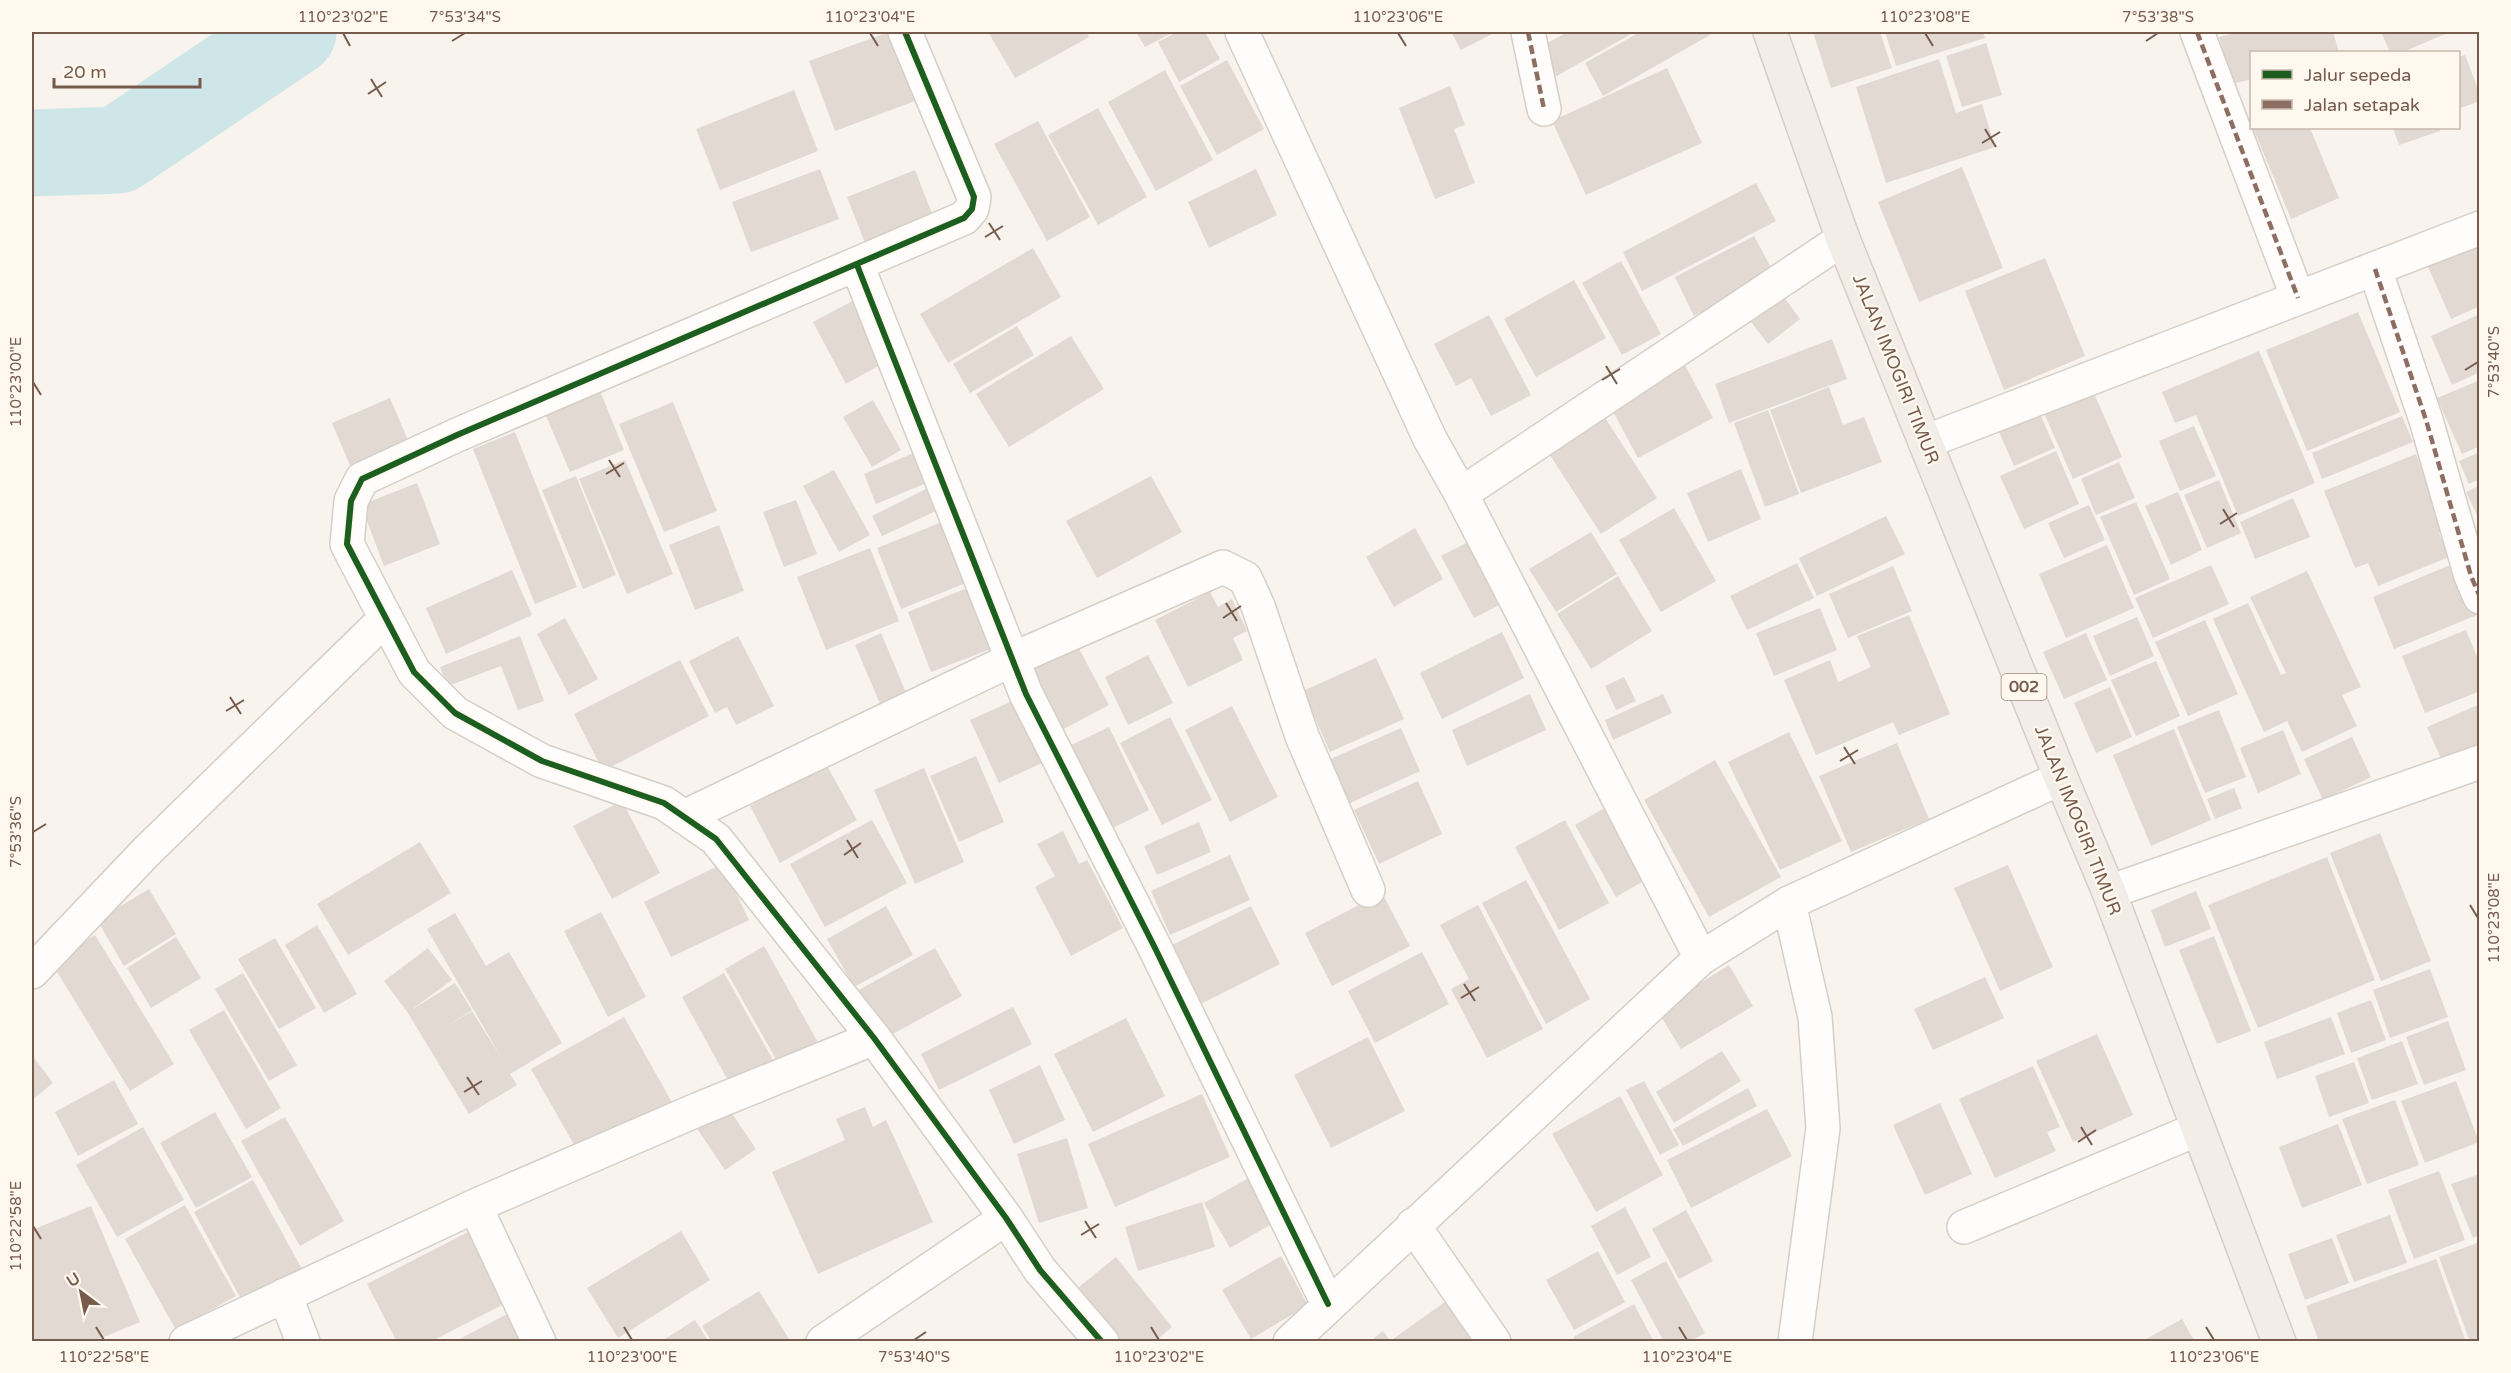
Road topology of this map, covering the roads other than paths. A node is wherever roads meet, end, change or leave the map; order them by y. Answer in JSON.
{"nodes":[{"id":1,"x":905,"y":32,"type":"edge"},
{"id":2,"x":1242,"y":32,"type":"edge"},
{"id":3,"x":1528,"y":32,"type":"edge"},
{"id":4,"x":1770,"y":32,"type":"edge"},
{"id":5,"x":2197,"y":32,"type":"edge"},
{"id":6,"x":1544,"y":109,"type":"dead end"},
{"id":7,"x":2480,"y":228,"type":"edge"},
{"id":8,"x":1843,"y":238,"type":"junction"},
{"id":9,"x":857,"y":265,"type":"junction"},
{"id":10,"x":2375,"y":269,"type":"junction"},
{"id":11,"x":2298,"y":298,"type":"junction"},
{"id":12,"x":1925,"y":442,"type":"junction"},
{"id":13,"x":1461,"y":494,"type":"junction"},
{"id":14,"x":2480,"y":597,"type":"edge"},
{"id":15,"x":386,"y":618,"type":"junction"},
{"id":16,"x":1013,"y":659,"type":"junction"},
{"id":17,"x":2480,"y":762,"type":"edge"},
{"id":18,"x":2061,"y":778,"type":"junction"},
{"id":19,"x":684,"y":817,"type":"junction"},
{"id":20,"x":1368,"y":890,"type":"dead end"},
{"id":21,"x":2109,"y":892,"type":"junction"},
{"id":22,"x":1789,"y":903,"type":"junction"},
{"id":23,"x":1701,"y":958,"type":"junction"},
{"id":24,"x":32,"y":972,"type":"edge"},
{"id":25,"x":874,"y":1038,"type":"junction"},
{"id":26,"x":2198,"y":1129,"type":"junction"},
{"id":27,"x":475,"y":1206,"type":"junction"},
{"id":28,"x":1006,"y":1218,"type":"junction"},
{"id":29,"x":1413,"y":1225,"type":"junction"},
{"id":30,"x":1964,"y":1227,"type":"dead end"},
{"id":31,"x":285,"y":1295,"type":"junction"},
{"id":32,"x":1328,"y":1304,"type":"junction"},
{"id":33,"x":186,"y":1341,"type":"edge"},
{"id":34,"x":303,"y":1341,"type":"edge"},
{"id":35,"x":539,"y":1341,"type":"edge"},
{"id":36,"x":823,"y":1341,"type":"edge"},
{"id":37,"x":1102,"y":1341,"type":"edge"},
{"id":38,"x":1290,"y":1341,"type":"edge"},
{"id":39,"x":1494,"y":1341,"type":"edge"},
{"id":40,"x":1795,"y":1341,"type":"edge"},
{"id":41,"x":2278,"y":1341,"type":"edge"}],
"edges":[{"from":1,"to":9,"type":"street"},
{"from":2,"to":13,"type":"street"},
{"from":3,"to":6,"type":"street"},
{"from":4,"to":8,"type":"main road","name":"JALAN IMOGIRI TIMUR","number":"002"},
{"from":5,"to":11,"type":"street"},
{"from":7,"to":10,"type":"street"},
{"from":8,"to":12,"type":"main road","name":"JALAN IMOGIRI TIMUR","number":"002"},
{"from":8,"to":13,"type":"street"},
{"from":9,"to":15,"type":"street"},
{"from":9,"to":16,"type":"street"},
{"from":10,"to":11,"type":"street"},
{"from":10,"to":14,"type":"street"},
{"from":11,"to":12,"type":"street"},
{"from":12,"to":18,"type":"main road","name":"JALAN IMOGIRI TIMUR","number":"002"},
{"from":13,"to":23,"type":"street"},
{"from":15,"to":19,"type":"street"},
{"from":15,"to":24,"type":"street"},
{"from":16,"to":19,"type":"street"},
{"from":16,"to":20,"type":"street"},
{"from":16,"to":32,"type":"street"},
{"from":17,"to":21,"type":"street"},
{"from":18,"to":21,"type":"main road","name":"JALAN IMOGIRI TIMUR","number":"002"},
{"from":18,"to":22,"type":"street"},
{"from":19,"to":25,"type":"street"},
{"from":21,"to":26,"type":"main road","name":"JALAN IMOGIRI TIMUR","number":"002"},
{"from":22,"to":23,"type":"street"},
{"from":22,"to":40,"type":"street"},
{"from":23,"to":29,"type":"street"},
{"from":25,"to":27,"type":"street"},
{"from":25,"to":28,"type":"street"},
{"from":26,"to":30,"type":"street"},
{"from":26,"to":41,"type":"main road","name":"JALAN IMOGIRI TIMUR","number":"002"},
{"from":27,"to":31,"type":"street"},
{"from":27,"to":35,"type":"street"},
{"from":28,"to":36,"type":"street"},
{"from":28,"to":37,"type":"street"},
{"from":29,"to":32,"type":"street"},
{"from":29,"to":39,"type":"street"},
{"from":31,"to":33,"type":"street"},
{"from":31,"to":34,"type":"street"},
{"from":32,"to":38,"type":"street"}]}
